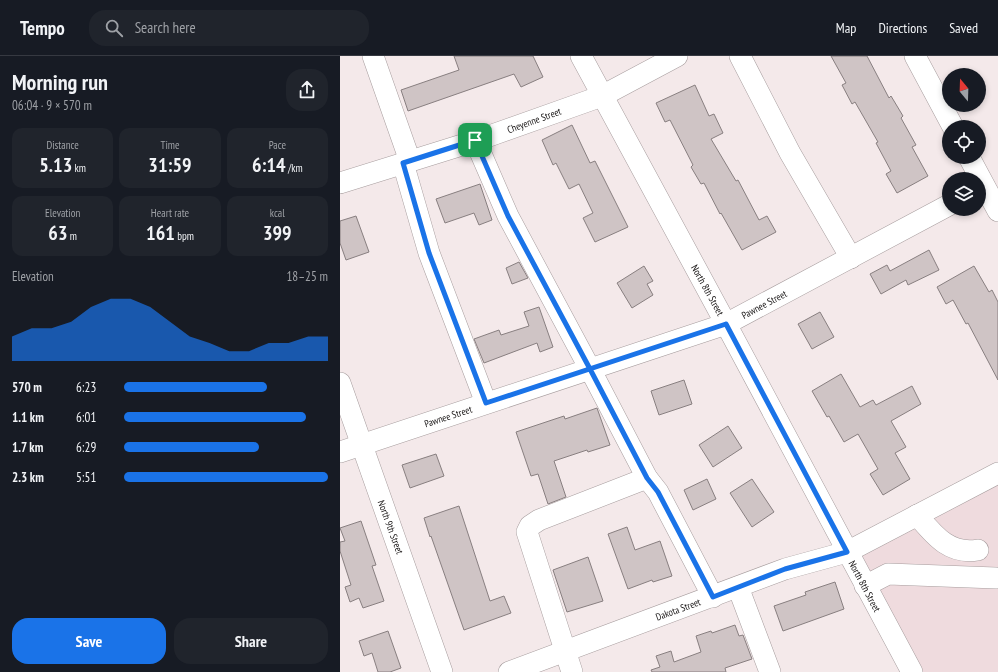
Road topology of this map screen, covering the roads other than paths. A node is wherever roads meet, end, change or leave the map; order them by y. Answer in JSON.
{"nodes":[{"id":1,"x":372,"y":56,"type":"edge"},
{"id":2,"x":581,"y":56,"type":"edge"},
{"id":3,"x":677,"y":56,"type":"edge"},
{"id":4,"x":740,"y":56,"type":"edge"},
{"id":5,"x":915,"y":56,"type":"edge"},
{"id":6,"x":602,"y":96,"type":"junction"},
{"id":7,"x":949,"y":120,"type":"edge"},
{"id":8,"x":475,"y":140,"type":"junction"},
{"id":9,"x":406,"y":162,"type":"junction"},
{"id":10,"x":974,"y":164,"type":"edge"},
{"id":11,"x":340,"y":183,"type":"edge"},
{"id":12,"x":987,"y":185,"type":"edge"},
{"id":13,"x":942,"y":209,"type":"edge"},
{"id":14,"x":998,"y":211,"type":"edge"},
{"id":15,"x":851,"y":258,"type":"junction"},
{"id":16,"x":726,"y":324,"type":"junction"},
{"id":17,"x":590,"y":369,"type":"junction"},
{"id":18,"x":340,"y":383,"type":"edge"},
{"id":19,"x":486,"y":403,"type":"junction"},
{"id":20,"x":361,"y":444,"type":"junction"},
{"id":21,"x":340,"y":452,"type":"edge"},
{"id":22,"x":998,"y":473,"type":"edge"},
{"id":23,"x":647,"y":478,"type":"junction"},
{"id":24,"x":917,"y":515,"type":"junction"},
{"id":25,"x":978,"y":550,"type":"dead end"},
{"id":26,"x":847,"y":552,"type":"junction"},
{"id":27,"x":996,"y":578,"type":"dead end"},
{"id":28,"x":865,"y":586,"type":"junction"},
{"id":29,"x":738,"y":587,"type":"junction"},
{"id":30,"x":713,"y":597,"type":"junction"},
{"id":31,"x":565,"y":651,"type":"junction"},
{"id":32,"x":442,"y":672,"type":"edge"},
{"id":33,"x":508,"y":672,"type":"edge"},
{"id":34,"x":572,"y":672,"type":"edge"},
{"id":35,"x":770,"y":672,"type":"edge"},
{"id":36,"x":912,"y":672,"type":"edge"}],
"edges":[{"from":1,"to":9,"type":"street"},
{"from":2,"to":6,"type":"street","name":"North 8th Street"},
{"from":3,"to":6,"type":"street","name":"Cheyenne Street"},
{"from":4,"to":15,"type":"street"},
{"from":5,"to":7,"type":"street"},
{"from":6,"to":8,"type":"street","name":"Cheyenne Street"},
{"from":6,"to":16,"type":"street","name":"North 8th Street"},
{"from":8,"to":9,"type":"street","name":"Cheyenne Street"},
{"from":8,"to":17,"type":"street"},
{"from":9,"to":11,"type":"street","name":"Cheyenne Street"},
{"from":9,"to":19,"type":"street"},
{"from":10,"to":12,"type":"street"},
{"from":12,"to":14,"type":"street"},
{"from":13,"to":15,"type":"street","name":"Pawnee Street"},
{"from":15,"to":16,"type":"street","name":"Pawnee Street"},
{"from":16,"to":17,"type":"street","name":"Pawnee Street"},
{"from":16,"to":26,"type":"street","name":"North 8th Street"},
{"from":17,"to":19,"type":"street","name":"Pawnee Street"},
{"from":17,"to":23,"type":"street"},
{"from":18,"to":20,"type":"street","name":"North 9th Street"},
{"from":19,"to":20,"type":"street","name":"Pawnee Street"},
{"from":20,"to":21,"type":"street","name":"Pawnee Street"},
{"from":20,"to":32,"type":"street","name":"North 9th Street"},
{"from":22,"to":24,"type":"street","name":"Dakota Street"},
{"from":23,"to":30,"type":"street"},
{"from":23,"to":31,"type":"street"},
{"from":24,"to":25,"type":"street"},
{"from":24,"to":26,"type":"street","name":"Dakota Street"},
{"from":26,"to":28,"type":"street","name":"North 8th Street"},
{"from":26,"to":29,"type":"street","name":"Dakota Street"},
{"from":27,"to":28,"type":"street"},
{"from":28,"to":36,"type":"street","name":"North 8th Street"},
{"from":29,"to":30,"type":"street","name":"Dakota Street"},
{"from":29,"to":35,"type":"street"},
{"from":30,"to":31,"type":"street","name":"Dakota Street"},
{"from":31,"to":33,"type":"street","name":"Dakota Street"},
{"from":31,"to":34,"type":"street"}]}
